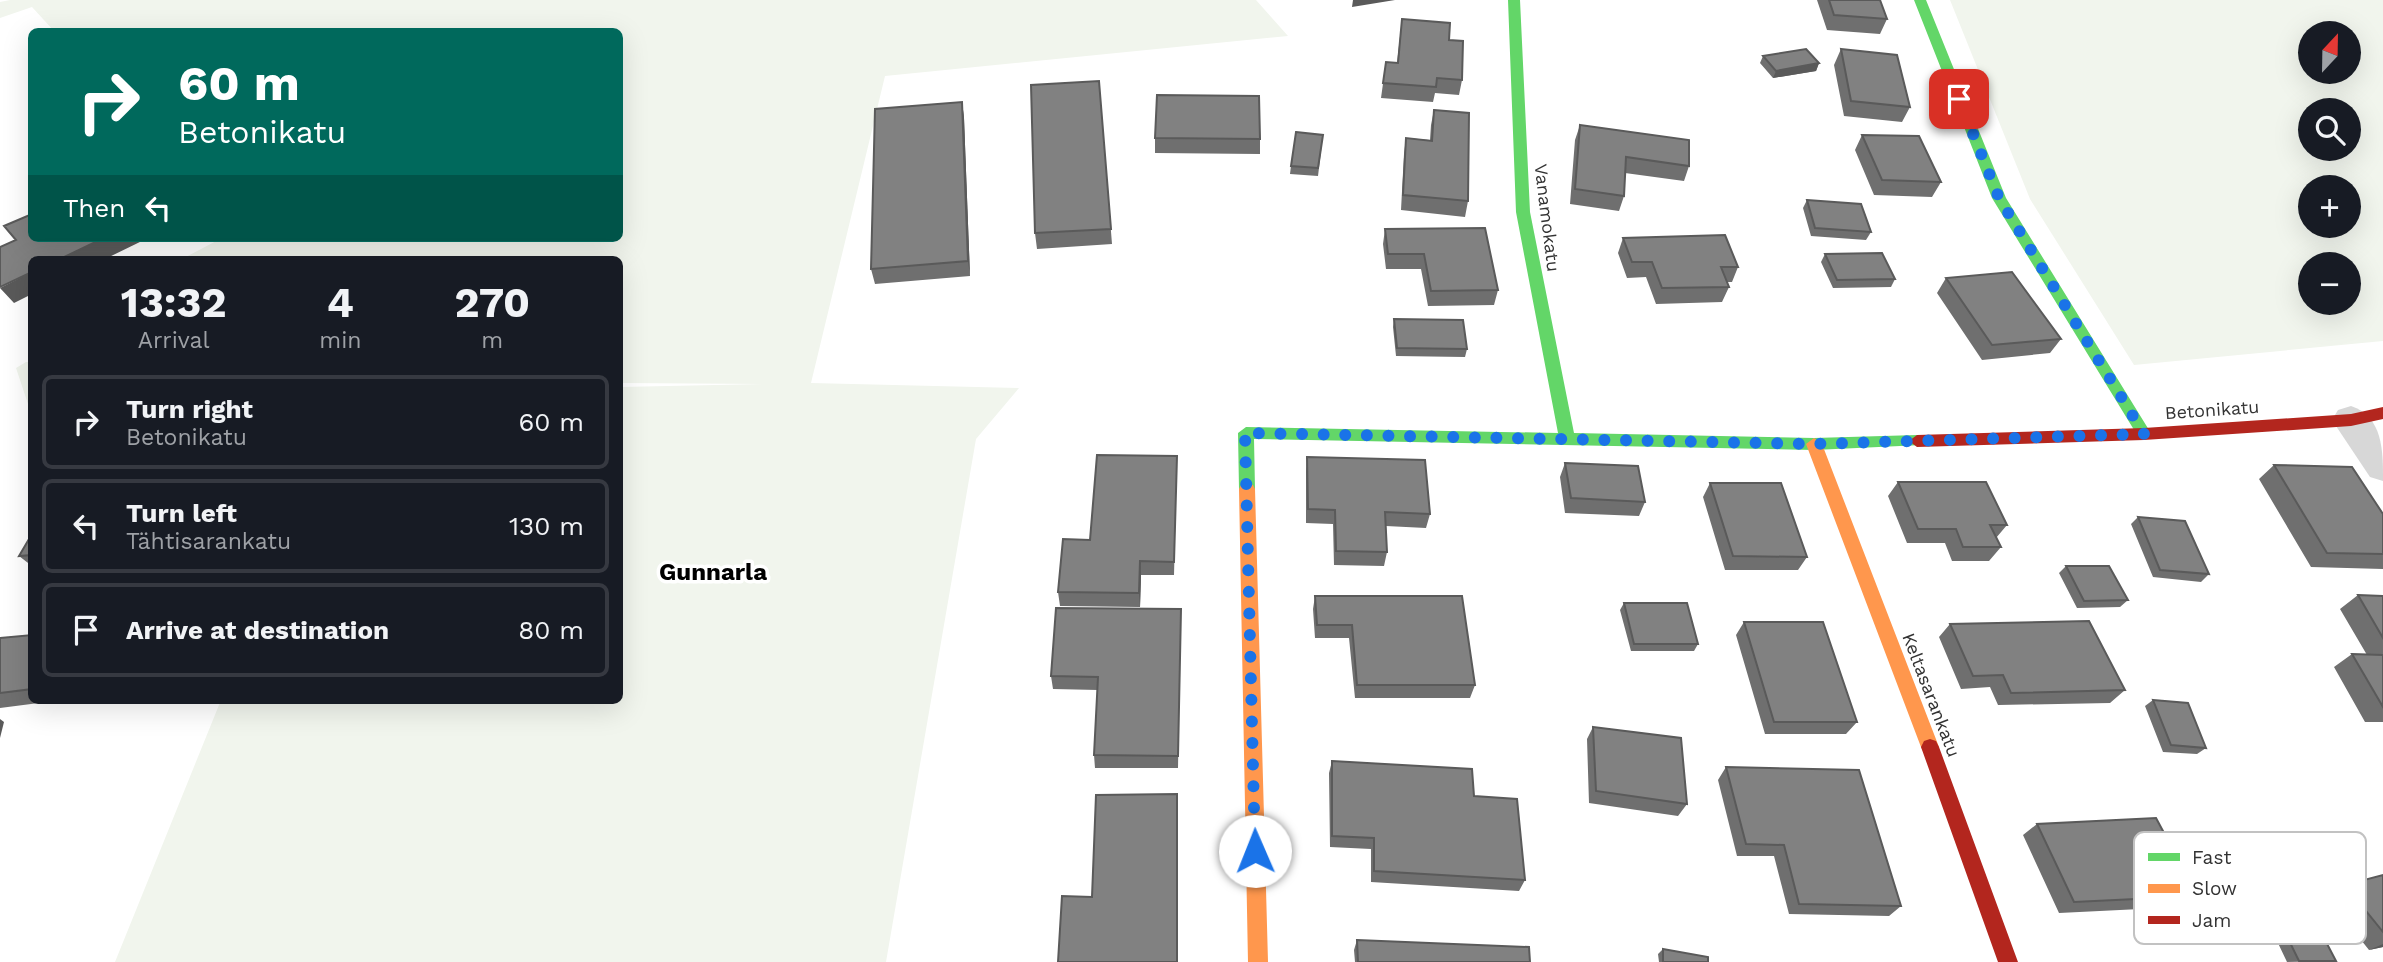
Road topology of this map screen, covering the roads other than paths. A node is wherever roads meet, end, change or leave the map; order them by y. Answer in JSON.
{"nodes":[{"id":1,"x":1514,"y":0,"type":"edge"},
{"id":2,"x":1920,"y":0,"type":"edge"},
{"id":3,"x":2367,"y":416,"type":"edge"},
{"id":4,"x":2144,"y":434,"type":"junction"},
{"id":5,"x":1567,"y":439,"type":"junction"},
{"id":6,"x":1814,"y":444,"type":"junction"},
{"id":7,"x":2383,"y":466,"type":"edge"},
{"id":8,"x":1258,"y":962,"type":"edge"},
{"id":9,"x":2008,"y":962,"type":"edge"}],
"edges":[{"from":1,"to":5,"type":"street","name":"Vanamokatu"},
{"from":2,"to":4,"type":"street"},
{"from":3,"to":4,"type":"street","name":"Betonikatu"},
{"from":3,"to":7,"type":"street"},
{"from":4,"to":6,"type":"street","name":"Betonikatu"},
{"from":5,"to":6,"type":"street","name":"Betonikatu"},
{"from":5,"to":8,"type":"street","name":"Betonikatu"},
{"from":6,"to":9,"type":"street","name":"Keltasarankatu"}]}
